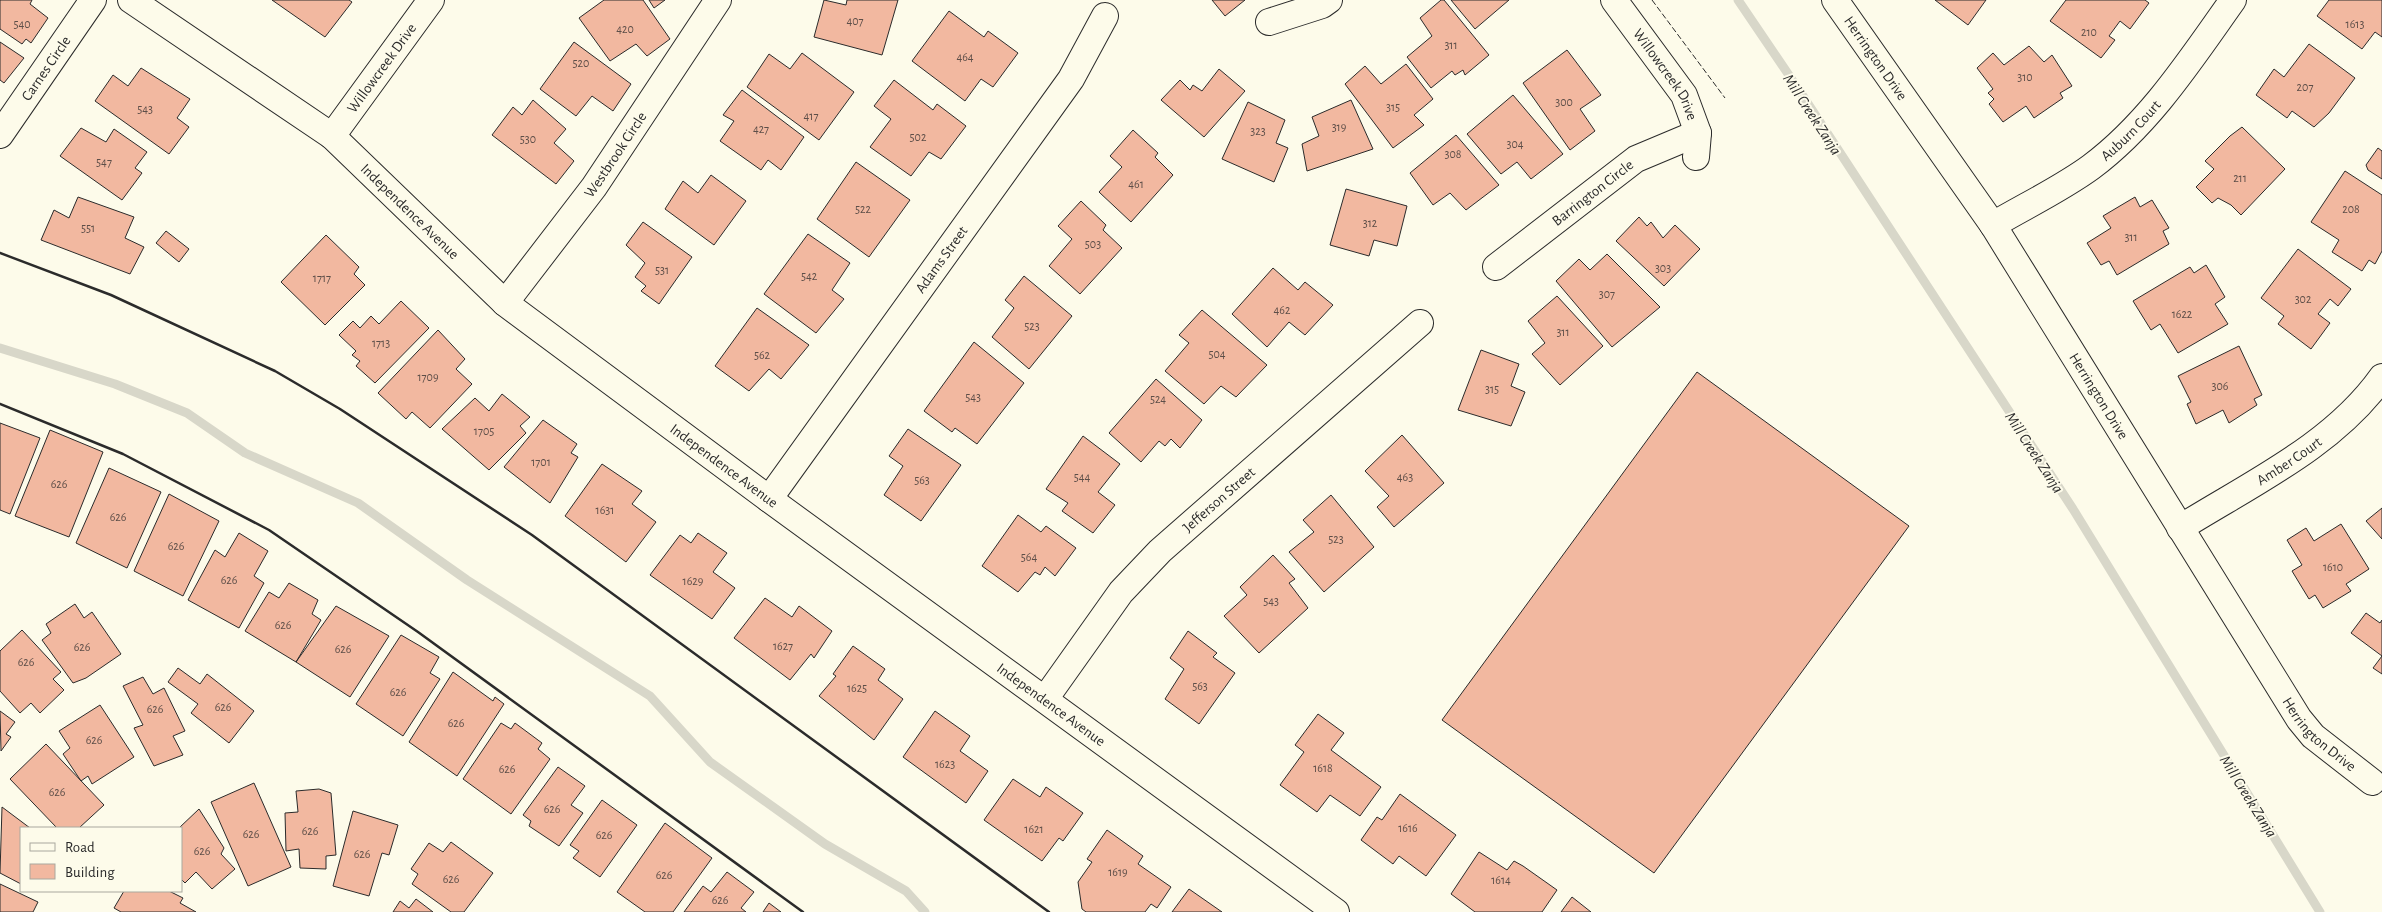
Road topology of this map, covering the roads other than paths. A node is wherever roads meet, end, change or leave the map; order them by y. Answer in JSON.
{"nodes":[{"id":1,"x":93,"y":0,"type":"edge"},
{"id":2,"x":131,"y":0,"type":"edge"},
{"id":3,"x":718,"y":0,"type":"edge"},
{"id":4,"x":1329,"y":0,"type":"edge"},
{"id":5,"x":1614,"y":0,"type":"edge"},
{"id":6,"x":1835,"y":0,"type":"edge"},
{"id":7,"x":2233,"y":0,"type":"edge"},
{"id":8,"x":420,"y":5,"type":"edge"},
{"id":9,"x":1105,"y":16,"type":"dead end"},
{"id":10,"x":1269,"y":22,"type":"dead end"},
{"id":11,"x":0,"y":135,"type":"edge"},
{"id":12,"x":332,"y":136,"type":"junction"},
{"id":13,"x":1697,"y":145,"type":"joint"},
{"id":14,"x":1993,"y":226,"type":"junction"},
{"id":15,"x":1496,"y":267,"type":"dead end"},
{"id":16,"x":505,"y":303,"type":"junction"},
{"id":17,"x":1420,"y":323,"type":"dead end"},
{"id":18,"x":2382,"y":377,"type":"edge"},
{"id":19,"x":769,"y":499,"type":"junction"},
{"id":20,"x":2180,"y":528,"type":"junction"},
{"id":21,"x":1045,"y":699,"type":"junction"},
{"id":22,"x":2372,"y":782,"type":"dead end"},
{"id":23,"x":1336,"y":912,"type":"edge"}],
"edges":[{"from":1,"to":11,"type":"street","name":"Carnes Circle"},
{"from":2,"to":12,"type":"street","name":"Independence Avenue"},
{"from":3,"to":16,"type":"street","name":"Westbrook Circle"},
{"from":4,"to":10,"type":"street"},
{"from":5,"to":13,"type":"street","name":"Willowcreek Drive"},
{"from":6,"to":14,"type":"street","name":"Herrington Drive"},
{"from":7,"to":14,"type":"street","name":"Auburn Court"},
{"from":8,"to":12,"type":"street","name":"Willowcreek Drive"},
{"from":9,"to":19,"type":"street","name":"Adams Street"},
{"from":12,"to":16,"type":"street","name":"Independence Avenue"},
{"from":13,"to":15,"type":"street","name":"Barrington Circle"},
{"from":14,"to":20,"type":"street","name":"Herrington Drive"},
{"from":16,"to":19,"type":"street","name":"Independence Avenue"},
{"from":17,"to":21,"type":"street","name":"Jefferson Street"},
{"from":18,"to":20,"type":"street","name":"Amber Court"},
{"from":19,"to":21,"type":"street","name":"Independence Avenue"},
{"from":20,"to":22,"type":"street","name":"Herrington Drive"},
{"from":21,"to":23,"type":"street","name":"Independence Avenue"}]}
